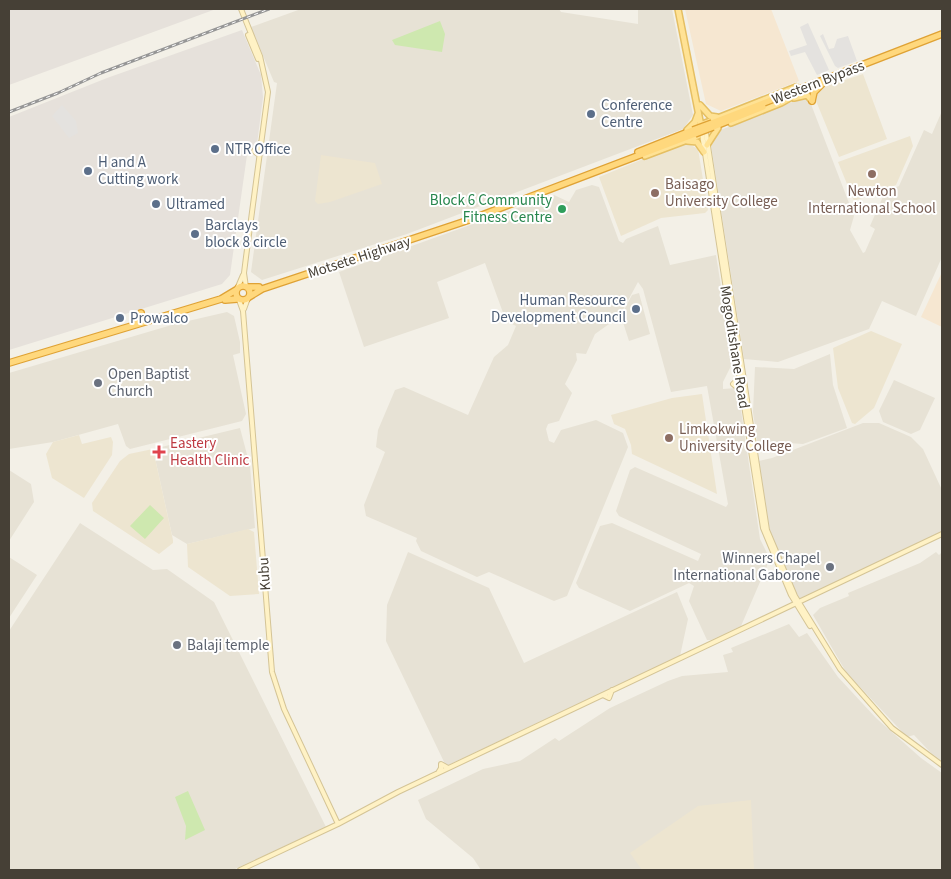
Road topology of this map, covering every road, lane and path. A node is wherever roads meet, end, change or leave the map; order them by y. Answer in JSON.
{"nodes":[{"id":1,"x":240,"y":9,"type":"edge"},
{"id":2,"x":680,"y":9,"type":"edge"},
{"id":3,"x":942,"y":36,"type":"edge"},
{"id":4,"x":862,"y":65,"type":"junction"},
{"id":5,"x":822,"y":84,"type":"junction"},
{"id":6,"x":797,"y":94,"type":"junction"},
{"id":7,"x":812,"y":101,"type":"joint"},
{"id":8,"x":781,"y":103,"type":"junction"},
{"id":9,"x":699,"y":108,"type":"junction"},
{"id":10,"x":724,"y":115,"type":"junction"},
{"id":11,"x":702,"y":124,"type":"junction"},
{"id":12,"x":714,"y":126,"type":"junction"},
{"id":13,"x":692,"y":132,"type":"junction"},
{"id":14,"x":704,"y":134,"type":"junction"},
{"id":15,"x":683,"y":142,"type":"junction"},
{"id":16,"x":707,"y":145,"type":"junction"},
{"id":17,"x":704,"y":152,"type":"junction"},
{"id":18,"x":610,"y":166,"type":"junction"},
{"id":19,"x":248,"y":233,"type":"junction"},
{"id":20,"x":725,"y":265,"type":"junction"},
{"id":21,"x":731,"y":270,"type":"dead end"},
{"id":22,"x":244,"y":273,"type":"junction"},
{"id":23,"x":246,"y":287,"type":"junction"},
{"id":24,"x":236,"y":290,"type":"junction"},
{"id":25,"x":249,"y":297,"type":"junction"},
{"id":26,"x":238,"y":299,"type":"junction"},
{"id":27,"x":243,"y":311,"type":"junction"},
{"id":28,"x":151,"y":320,"type":"junction"},
{"id":29,"x":132,"y":326,"type":"junction"},
{"id":30,"x":9,"y":365,"type":"edge"},
{"id":31,"x":739,"y":376,"type":"junction"},
{"id":32,"x":742,"y":392,"type":"junction"},
{"id":33,"x":942,"y":534,"type":"edge"},
{"id":34,"x":793,"y":596,"type":"junction"},
{"id":35,"x":803,"y":600,"type":"junction"},
{"id":36,"x":797,"y":603,"type":"junction"},
{"id":37,"x":788,"y":607,"type":"junction"},
{"id":38,"x":800,"y":610,"type":"junction"},
{"id":39,"x":942,"y":765,"type":"edge"},
{"id":40,"x":448,"y":768,"type":"junction"},
{"id":41,"x":436,"y":774,"type":"junction"},
{"id":42,"x":335,"y":818,"type":"junction"},
{"id":43,"x":344,"y":821,"type":"junction"},
{"id":44,"x":338,"y":824,"type":"junction"},
{"id":45,"x":240,"y":870,"type":"edge"}],
"edges":[{"from":1,"to":19,"type":"main road"},
{"from":1,"to":19,"type":"main road"},
{"from":2,"to":9,"type":"main road"},
{"from":3,"to":4,"type":"highway","name":"Western Bypass"},
{"from":3,"to":5,"type":"highway","name":"Western Bypass"},
{"from":4,"to":10,"type":"main road"},
{"from":4,"to":12,"type":"highway","name":"Western Bypass"},
{"from":5,"to":6,"type":"highway","name":"Western Bypass"},
{"from":5,"to":7,"type":"highway"},
{"from":6,"to":8,"type":"main road"},
{"from":6,"to":12,"type":"highway","name":"Western Bypass"},
{"from":7,"to":8,"type":"main road"},
{"from":8,"to":12,"type":"main road"},
{"from":9,"to":10,"type":"main road"},
{"from":9,"to":11,"type":"main road"},
{"from":9,"to":13,"type":"main road"},
{"from":10,"to":11,"type":"main road"},
{"from":11,"to":13,"type":"main road"},
{"from":11,"to":14,"type":"main road"},
{"from":12,"to":13,"type":"highway","name":"Western Bypass","bridge":true},
{"from":12,"to":14,"type":"main road"},
{"from":12,"to":16,"type":"main road"},
{"from":13,"to":18,"type":"highway","name":"Motsete Highway"},
{"from":13,"to":23,"type":"highway","name":"Motsete Highway"},
{"from":14,"to":15,"type":"main road"},
{"from":14,"to":16,"type":"main road","name":"Mogoditshane Road"},
{"from":14,"to":17,"type":"main road","name":"Mogoditshane Road"},
{"from":15,"to":17,"type":"main road"},
{"from":15,"to":18,"type":"main road"},
{"from":16,"to":20,"type":"main road","name":"Mogoditshane Road"},
{"from":17,"to":31,"type":"main road","name":"Mogoditshane Road"},
{"from":18,"to":25,"type":"highway","name":"Motsete Highway"},
{"from":19,"to":22,"type":"main road"},
{"from":20,"to":21,"type":"main road"},
{"from":20,"to":34,"type":"main road","name":"Mogoditshane Road"},
{"from":22,"to":23,"type":"main road"},
{"from":22,"to":24,"type":"main road"},
{"from":23,"to":24,"type":"highway"},
{"from":23,"to":25,"type":"highway"},
{"from":24,"to":26,"type":"highway"},
{"from":24,"to":28,"type":"highway"},
{"from":25,"to":26,"type":"highway"},
{"from":25,"to":27,"type":"main road","name":"Kubu"},
{"from":26,"to":27,"type":"main road","name":"Kubu"},
{"from":26,"to":30,"type":"highway"},
{"from":27,"to":42,"type":"main road","name":"Kubu"},
{"from":28,"to":29,"type":"highway"},
{"from":28,"to":29,"type":"highway"},
{"from":29,"to":30,"type":"highway"},
{"from":31,"to":32,"type":"main road","name":"Mogoditshane Road"},
{"from":31,"to":32,"type":"main road"},
{"from":32,"to":34,"type":"main road","name":"Mogoditshane Road"},
{"from":33,"to":35,"type":"main road"},
{"from":34,"to":35,"type":"main road"},
{"from":34,"to":36,"type":"main road","name":"Mogoditshane Road"},
{"from":34,"to":37,"type":"main road"},
{"from":35,"to":36,"type":"main road"},
{"from":35,"to":38,"type":"main road"},
{"from":36,"to":37,"type":"main road"},
{"from":36,"to":38,"type":"main road","name":"Mogoditshane Road"},
{"from":37,"to":38,"type":"main road"},
{"from":37,"to":40,"type":"main road"},
{"from":38,"to":39,"type":"main road","name":"Mogoditshane Road"},
{"from":40,"to":41,"type":"main road"},
{"from":40,"to":41,"type":"main road"},
{"from":41,"to":43,"type":"main road"},
{"from":42,"to":43,"type":"main road"},
{"from":42,"to":44,"type":"main road","name":"Kubu"},
{"from":43,"to":44,"type":"main road"},
{"from":44,"to":45,"type":"main road"}]}
